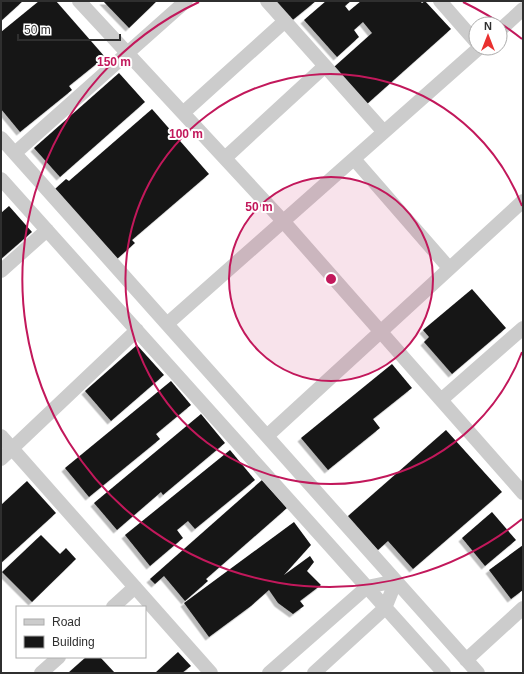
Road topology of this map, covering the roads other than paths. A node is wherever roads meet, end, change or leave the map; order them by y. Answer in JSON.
{"nodes":[{"id":1,"x":80,"y":1,"type":"edge"},
{"id":2,"x":186,"y":1,"type":"edge"},
{"id":3,"x":267,"y":1,"type":"edge"},
{"id":4,"x":440,"y":1,"type":"edge"},
{"id":5,"x":523,"y":9,"type":"edge"},
{"id":6,"x":285,"y":21,"type":"junction"},
{"id":7,"x":508,"y":23,"type":"edge"},
{"id":8,"x":468,"y":33,"type":"edge"},
{"id":9,"x":127,"y":52,"type":"junction"},
{"id":10,"x":470,"y":56,"type":"edge"},
{"id":11,"x":325,"y":66,"type":"junction"},
{"id":12,"x":183,"y":113,"type":"junction"},
{"id":13,"x":384,"y":132,"type":"junction"},
{"id":14,"x":1,"y":138,"type":"edge"},
{"id":15,"x":15,"y":154,"type":"junction"},
{"id":16,"x":225,"y":158,"type":"junction"},
{"id":17,"x":354,"y":159,"type":"junction"},
{"id":18,"x":1,"y":178,"type":"edge"},
{"id":19,"x":523,"y":201,"type":"edge"},
{"id":20,"x":283,"y":221,"type":"junction"},
{"id":21,"x":47,"y":230,"type":"junction"},
{"id":22,"x":449,"y":268,"type":"junction"},
{"id":23,"x":1,"y":271,"type":"edge"},
{"id":24,"x":167,"y":324,"type":"junction"},
{"id":25,"x":523,"y":328,"type":"edge"},
{"id":26,"x":137,"y":330,"type":"junction"},
{"id":27,"x":381,"y":332,"type":"junction"},
{"id":28,"x":441,"y":400,"type":"junction"},
{"id":29,"x":1,"y":436,"type":"edge"},
{"id":30,"x":267,"y":436,"type":"junction"},
{"id":31,"x":12,"y":449,"type":"junction"},
{"id":32,"x":1,"y":459,"type":"edge"},
{"id":33,"x":523,"y":493,"type":"edge"},
{"id":34,"x":396,"y":581,"type":"junction"},
{"id":35,"x":135,"y":587,"type":"junction"},
{"id":36,"x":367,"y":587,"type":"junction"},
{"id":37,"x":114,"y":606,"type":"edge"},
{"id":38,"x":385,"y":608,"type":"junction"},
{"id":39,"x":523,"y":608,"type":"edge"},
{"id":40,"x":58,"y":658,"type":"edge"},
{"id":41,"x":466,"y":660,"type":"junction"},
{"id":42,"x":41,"y":673,"type":"edge"},
{"id":43,"x":211,"y":673,"type":"edge"},
{"id":44,"x":269,"y":673,"type":"edge"},
{"id":45,"x":314,"y":673,"type":"edge"},
{"id":46,"x":444,"y":673,"type":"edge"},
{"id":47,"x":478,"y":673,"type":"edge"}],
"edges":[{"from":1,"to":9,"type":"street"},
{"from":2,"to":9,"type":"street"},
{"from":3,"to":6,"type":"street"},
{"from":4,"to":8,"type":"street"},
{"from":5,"to":7,"type":"street"},
{"from":6,"to":11,"type":"street"},
{"from":6,"to":12,"type":"street"},
{"from":9,"to":12,"type":"street"},
{"from":9,"to":15,"type":"street"},
{"from":10,"to":13,"type":"street"},
{"from":11,"to":13,"type":"street"},
{"from":11,"to":16,"type":"street"},
{"from":12,"to":16,"type":"street"},
{"from":13,"to":17,"type":"street"},
{"from":14,"to":15,"type":"street"},
{"from":15,"to":24,"type":"street"},
{"from":16,"to":20,"type":"street"},
{"from":17,"to":20,"type":"street"},
{"from":17,"to":22,"type":"street"},
{"from":18,"to":21,"type":"street"},
{"from":19,"to":22,"type":"street"},
{"from":20,"to":24,"type":"street"},
{"from":20,"to":27,"type":"street"},
{"from":21,"to":23,"type":"street"},
{"from":21,"to":26,"type":"street"},
{"from":22,"to":27,"type":"street"},
{"from":24,"to":30,"type":"street"},
{"from":25,"to":28,"type":"street"},
{"from":26,"to":31,"type":"street"},
{"from":26,"to":36,"type":"street"},
{"from":27,"to":28,"type":"street"},
{"from":27,"to":30,"type":"street"},
{"from":28,"to":33,"type":"street"},
{"from":29,"to":31,"type":"street"},
{"from":30,"to":34,"type":"street"},
{"from":31,"to":32,"type":"street"},
{"from":31,"to":35,"type":"street"},
{"from":34,"to":36,"type":"street"},
{"from":34,"to":38,"type":"street"},
{"from":34,"to":41,"type":"street"},
{"from":35,"to":37,"type":"street"},
{"from":35,"to":43,"type":"street"},
{"from":36,"to":38,"type":"street"},
{"from":36,"to":44,"type":"street"},
{"from":38,"to":45,"type":"street"},
{"from":38,"to":46,"type":"street"},
{"from":39,"to":41,"type":"street"},
{"from":40,"to":42,"type":"street"},
{"from":41,"to":47,"type":"street"}]}
